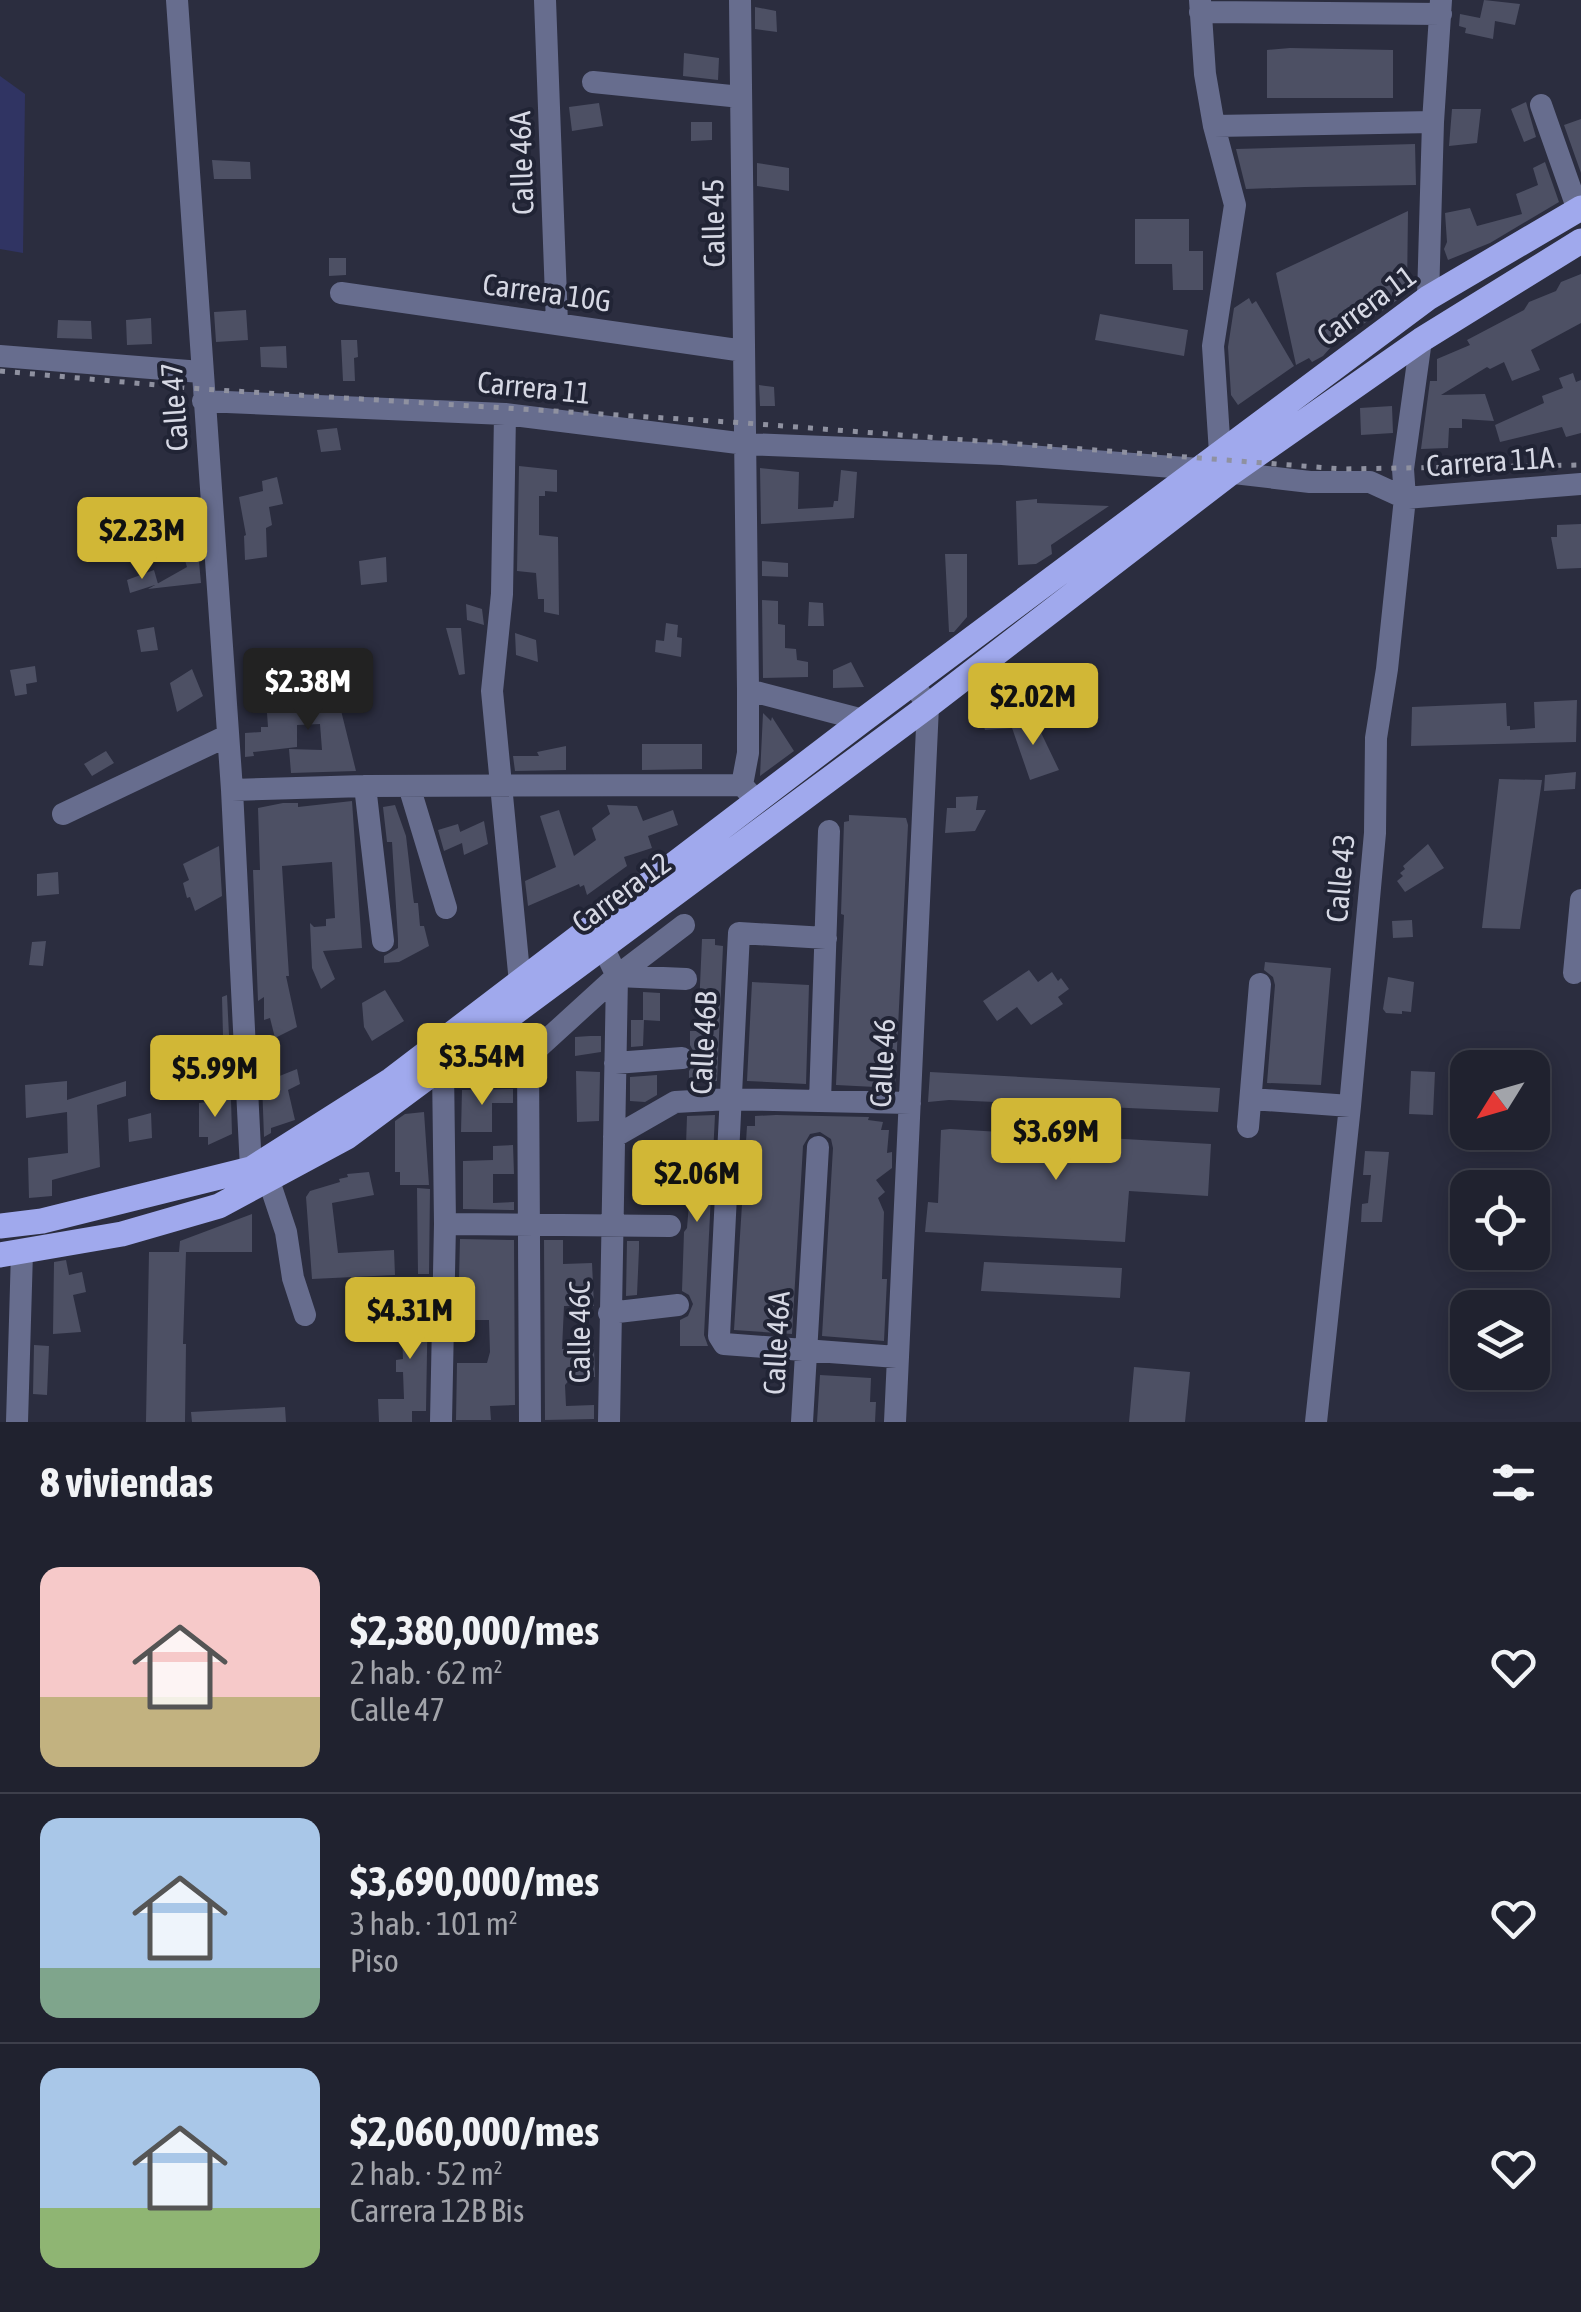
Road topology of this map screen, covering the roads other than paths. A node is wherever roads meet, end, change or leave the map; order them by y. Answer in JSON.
{"nodes":[{"id":1,"x":177,"y":0,"type":"edge"},
{"id":2,"x":545,"y":0,"type":"edge"},
{"id":3,"x":740,"y":0,"type":"edge"},
{"id":4,"x":1200,"y":6,"type":"edge"},
{"id":5,"x":1441,"y":7,"type":"edge"},
{"id":6,"x":594,"y":82,"type":"dead end"},
{"id":7,"x":741,"y":96,"type":"junction"},
{"id":8,"x":1541,"y":105,"type":"dead end"},
{"id":9,"x":1433,"y":122,"type":"junction"},
{"id":10,"x":1214,"y":126,"type":"junction"},
{"id":11,"x":1579,"y":209,"type":"edge"},
{"id":12,"x":1581,"y":241,"type":"edge"},
{"id":13,"x":341,"y":293,"type":"dead end"},
{"id":14,"x":1428,"y":298,"type":"junction"},
{"id":15,"x":557,"y":324,"type":"junction"},
{"id":16,"x":1421,"y":340,"type":"junction"},
{"id":17,"x":744,"y":351,"type":"junction"},
{"id":18,"x":0,"y":356,"type":"edge"},
{"id":19,"x":201,"y":372,"type":"junction"},
{"id":20,"x":203,"y":401,"type":"junction"},
{"id":21,"x":504,"y":414,"type":"junction"},
{"id":22,"x":746,"y":444,"type":"junction"},
{"id":23,"x":1224,"y":464,"type":"junction"},
{"id":24,"x":1199,"y":469,"type":"junction"},
{"id":25,"x":1581,"y":484,"type":"edge"},
{"id":26,"x":1405,"y":498,"type":"junction"},
{"id":27,"x":913,"y":682,"type":"junction"},
{"id":28,"x":748,"y":690,"type":"junction"},
{"id":29,"x":928,"y":706,"type":"junction"},
{"id":30,"x":863,"y":720,"type":"junction"},
{"id":31,"x":227,"y":736,"type":"junction"},
{"id":32,"x":366,"y":786,"type":"junction"},
{"id":33,"x":409,"y":786,"type":"junction"},
{"id":34,"x":504,"y":786,"type":"junction"},
{"id":35,"x":232,"y":790,"type":"junction"},
{"id":36,"x":750,"y":793,"type":"junction"},
{"id":37,"x":62,"y":814,"type":"dead end"},
{"id":38,"x":829,"y":831,"type":"dead end"},
{"id":39,"x":1581,"y":900,"type":"edge"},
{"id":40,"x":446,"y":908,"type":"dead end"},
{"id":41,"x":684,"y":925,"type":"dead end"},
{"id":42,"x":826,"y":938,"type":"junction"},
{"id":43,"x":383,"y":941,"type":"dead end"},
{"id":44,"x":602,"y":945,"type":"junction"},
{"id":45,"x":1574,"y":973,"type":"dead end"},
{"id":46,"x":617,"y":976,"type":"junction"},
{"id":47,"x":686,"y":979,"type":"dead end"},
{"id":48,"x":520,"y":983,"type":"junction"},
{"id":49,"x":1260,"y":984,"type":"dead end"},
{"id":50,"x":682,"y":1058,"type":"dead end"},
{"id":51,"x":615,"y":1063,"type":"junction"},
{"id":52,"x":443,"y":1068,"type":"junction"},
{"id":53,"x":730,"y":1098,"type":"junction"},
{"id":54,"x":1250,"y":1099,"type":"junction"},
{"id":55,"x":820,"y":1101,"type":"junction"},
{"id":56,"x":910,"y":1104,"type":"junction"},
{"id":57,"x":1350,"y":1106,"type":"junction"},
{"id":58,"x":1248,"y":1127,"type":"dead end"},
{"id":59,"x":614,"y":1137,"type":"junction"},
{"id":60,"x":818,"y":1147,"type":"dead end"},
{"id":61,"x":260,"y":1175,"type":"junction"},
{"id":62,"x":528,"y":1223,"type":"junction"},
{"id":63,"x":445,"y":1224,"type":"junction"},
{"id":64,"x":0,"y":1226,"type":"edge"},
{"id":65,"x":670,"y":1226,"type":"dead end"},
{"id":66,"x":610,"y":1228,"type":"junction"},
{"id":67,"x":11,"y":1253,"type":"edge"},
{"id":68,"x":678,"y":1305,"type":"dead end"},
{"id":69,"x":610,"y":1313,"type":"junction"},
{"id":70,"x":305,"y":1315,"type":"dead end"},
{"id":71,"x":806,"y":1348,"type":"junction"},
{"id":72,"x":897,"y":1357,"type":"junction"},
{"id":73,"x":17,"y":1422,"type":"edge"},
{"id":74,"x":441,"y":1422,"type":"edge"},
{"id":75,"x":530,"y":1422,"type":"edge"},
{"id":76,"x":609,"y":1422,"type":"edge"},
{"id":77,"x":802,"y":1422,"type":"edge"},
{"id":78,"x":895,"y":1422,"type":"edge"},
{"id":79,"x":1316,"y":1422,"type":"edge"}],
"edges":[{"from":1,"to":19,"type":"street","name":"Calle 47"},
{"from":2,"to":15,"type":"street","name":"Calle 46A"},
{"from":3,"to":7,"type":"street","name":"Calle 45"},
{"from":4,"to":5,"type":"street"},
{"from":4,"to":10,"type":"street"},
{"from":5,"to":9,"type":"street"},
{"from":6,"to":7,"type":"street"},
{"from":7,"to":17,"type":"street","name":"Calle 45"},
{"from":8,"to":11,"type":"street"},
{"from":9,"to":10,"type":"street"},
{"from":9,"to":14,"type":"street"},
{"from":10,"to":23,"type":"street"},
{"from":11,"to":14,"type":"main road","name":"Carrera 11"},
{"from":12,"to":16,"type":"main road","name":"Carrera 11"},
{"from":13,"to":15,"type":"street","name":"Carrera 10G"},
{"from":14,"to":23,"type":"main road","name":"Carrera 11"},
{"from":15,"to":17,"type":"street","name":"Carrera 10G"},
{"from":16,"to":23,"type":"main road","name":"Carrera 11"},
{"from":16,"to":26,"type":"street","name":"Calle 43"},
{"from":17,"to":22,"type":"street","name":"Calle 45"},
{"from":18,"to":19,"type":"street"},
{"from":19,"to":20,"type":"street","name":"Calle 47"},
{"from":20,"to":21,"type":"street","name":"Carrera 11"},
{"from":20,"to":31,"type":"street","name":"Calle 47"},
{"from":21,"to":22,"type":"street","name":"Carrera 11"},
{"from":21,"to":34,"type":"street"},
{"from":22,"to":24,"type":"street","name":"Carrera 11"},
{"from":22,"to":28,"type":"street","name":"Calle 45"},
{"from":23,"to":24,"type":"main road","name":"Carrera 11"},
{"from":23,"to":26,"type":"street","name":"Carrera 11A"},
{"from":23,"to":29,"type":"main road","name":"Carrera 12"},
{"from":24,"to":27,"type":"main road","name":"Carrera 12"},
{"from":25,"to":26,"type":"street","name":"Carrera 11A"},
{"from":26,"to":57,"type":"street","name":"Calle 43"},
{"from":27,"to":29,"type":"street"},
{"from":27,"to":30,"type":"main road","name":"Carrera 12"},
{"from":28,"to":30,"type":"street"},
{"from":28,"to":36,"type":"street","name":"Calle 45"},
{"from":29,"to":44,"type":"main road","name":"Carrera 12"},
{"from":29,"to":56,"type":"street","name":"Calle 46"},
{"from":30,"to":36,"type":"main road","name":"Carrera 12"},
{"from":31,"to":35,"type":"street","name":"Calle 47"},
{"from":31,"to":37,"type":"street"},
{"from":32,"to":33,"type":"street"},
{"from":32,"to":35,"type":"street"},
{"from":32,"to":43,"type":"street"},
{"from":33,"to":34,"type":"street"},
{"from":33,"to":40,"type":"street"},
{"from":34,"to":36,"type":"street"},
{"from":34,"to":48,"type":"street"},
{"from":35,"to":61,"type":"street","name":"Calle 47"},
{"from":36,"to":48,"type":"main road","name":"Carrera 12"},
{"from":38,"to":42,"type":"street"},
{"from":39,"to":45,"type":"street"},
{"from":41,"to":46,"type":"street"},
{"from":42,"to":53,"type":"street","name":"Calle 46B"},
{"from":42,"to":55,"type":"street"},
{"from":44,"to":46,"type":"street","name":"Calle 46C"},
{"from":44,"to":52,"type":"main road","name":"Carrera 12"},
{"from":46,"to":47,"type":"street"},
{"from":46,"to":51,"type":"street","name":"Calle 46C"},
{"from":46,"to":62,"type":"street"},
{"from":48,"to":61,"type":"main road","name":"Carrera 12"},
{"from":49,"to":54,"type":"street"},
{"from":50,"to":51,"type":"street"},
{"from":51,"to":59,"type":"street","name":"Calle 46C"},
{"from":52,"to":61,"type":"main road","name":"Carrera 12"},
{"from":52,"to":63,"type":"street"},
{"from":53,"to":55,"type":"street"},
{"from":53,"to":59,"type":"street"},
{"from":53,"to":71,"type":"street","name":"Calle 46B"},
{"from":54,"to":57,"type":"street"},
{"from":54,"to":58,"type":"street"},
{"from":55,"to":56,"type":"street"},
{"from":56,"to":72,"type":"street","name":"Calle 46"},
{"from":57,"to":79,"type":"street","name":"Calle 43"},
{"from":59,"to":66,"type":"street","name":"Calle 46C"},
{"from":60,"to":71,"type":"street","name":"Calle 46A"},
{"from":61,"to":64,"type":"main road","name":"Carrera 12"},
{"from":61,"to":67,"type":"main road","name":"Carrera 12"},
{"from":61,"to":70,"type":"street","name":"Calle 47"},
{"from":62,"to":63,"type":"street"},
{"from":62,"to":66,"type":"street"},
{"from":62,"to":75,"type":"street"},
{"from":63,"to":74,"type":"street"},
{"from":65,"to":66,"type":"street"},
{"from":66,"to":69,"type":"street","name":"Calle 46C"},
{"from":67,"to":73,"type":"street"},
{"from":68,"to":69,"type":"street"},
{"from":69,"to":76,"type":"street","name":"Calle 46C"},
{"from":71,"to":72,"type":"street"},
{"from":71,"to":77,"type":"street","name":"Calle 46A"},
{"from":72,"to":78,"type":"street","name":"Calle 46"}]}
